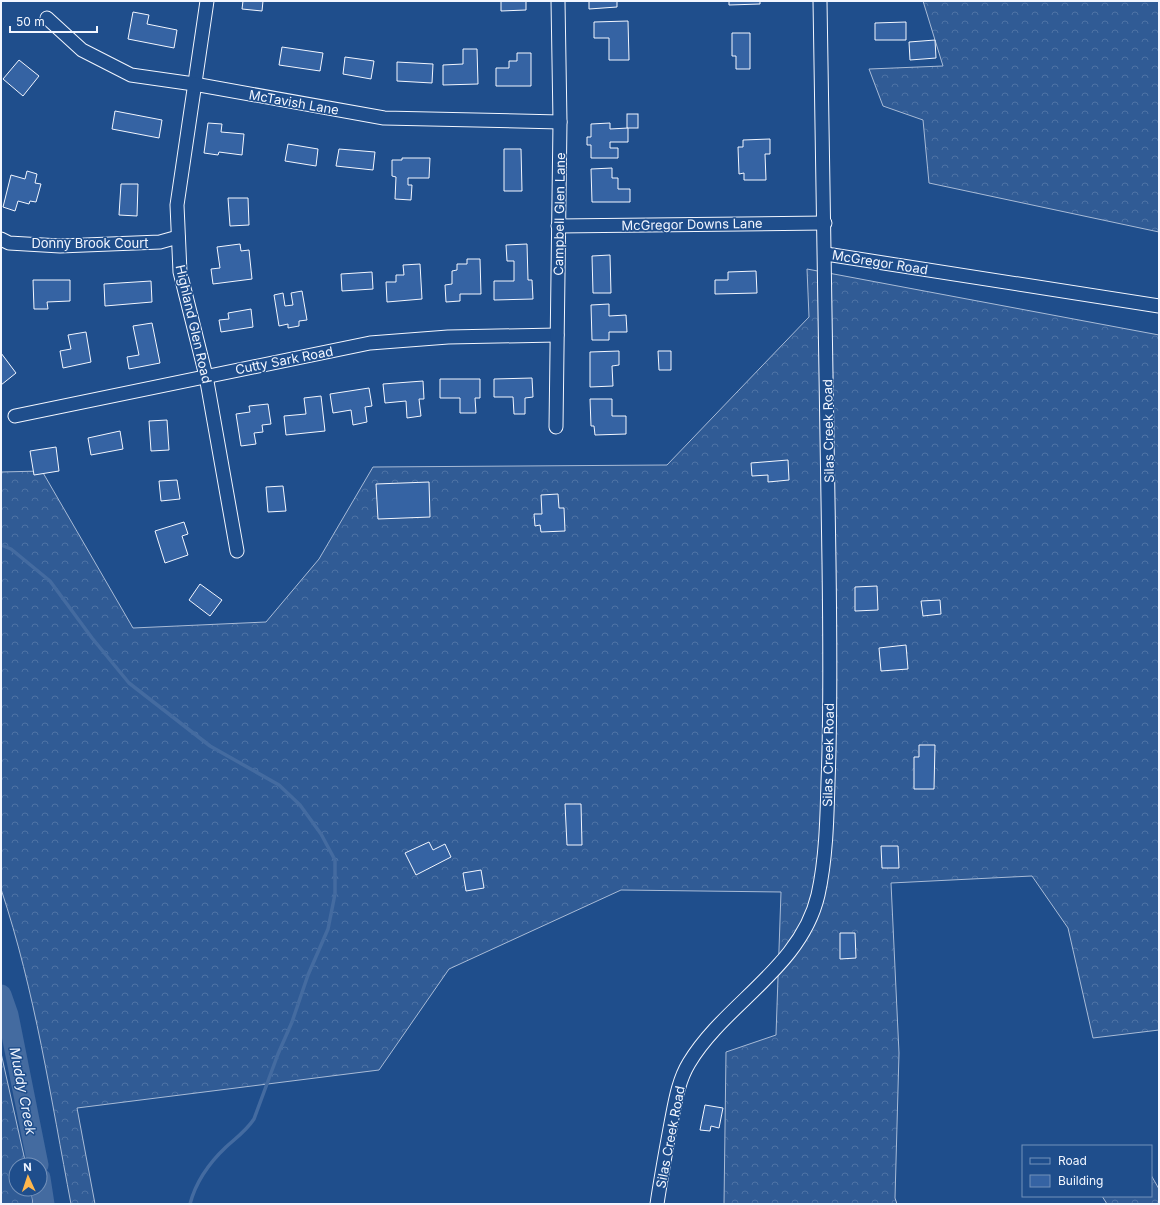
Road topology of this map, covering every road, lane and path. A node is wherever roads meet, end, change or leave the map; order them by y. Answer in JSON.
{"nodes":[{"id":1,"x":207,"y":1,"type":"edge"},
{"id":2,"x":558,"y":1,"type":"edge"},
{"id":3,"x":820,"y":1,"type":"edge"},
{"id":4,"x":47,"y":18,"type":"dead end"},
{"id":5,"x":194,"y":84,"type":"junction"},
{"id":6,"x":560,"y":122,"type":"junction"},
{"id":7,"x":825,"y":223,"type":"junction"},
{"id":8,"x":558,"y":226,"type":"junction"},
{"id":9,"x":178,"y":237,"type":"junction"},
{"id":10,"x":1,"y":239,"type":"edge"},
{"id":11,"x":826,"y":254,"type":"junction"},
{"id":12,"x":1159,"y":306,"type":"edge"},
{"id":13,"x":557,"y":335,"type":"junction"},
{"id":14,"x":206,"y":376,"type":"junction"},
{"id":15,"x":15,"y":416,"type":"dead end"},
{"id":16,"x":556,"y":427,"type":"dead end"},
{"id":17,"x":237,"y":551,"type":"dead end"},
{"id":18,"x":657,"y":1204,"type":"edge"}],
"edges":[{"from":1,"to":5,"type":"street","name":"Highland Glen Road"},
{"from":2,"to":6,"type":"street","name":"Campbell Glen Lane"},
{"from":3,"to":7,"type":"street","name":"McGregor Road"},
{"from":4,"to":5,"type":"street","name":"McTavish Lane"},
{"from":5,"to":6,"type":"street","name":"McTavish Lane"},
{"from":5,"to":9,"type":"street","name":"Highland Glen Road"},
{"from":6,"to":8,"type":"street","name":"Campbell Glen Lane"},
{"from":7,"to":8,"type":"street","name":"McGregor Downs Lane"},
{"from":7,"to":11,"type":"street","name":"McGregor Road"},
{"from":8,"to":13,"type":"street","name":"Campbell Glen Lane"},
{"from":9,"to":10,"type":"street","name":"Donny Brook Court"},
{"from":9,"to":14,"type":"street","name":"Highland Glen Road"},
{"from":11,"to":12,"type":"street","name":"McGregor Road"},
{"from":11,"to":18,"type":"street","name":"Silas Creek Road"},
{"from":13,"to":14,"type":"street","name":"Cutty Sark Road"},
{"from":13,"to":16,"type":"street","name":"Campbell Glen Lane"},
{"from":14,"to":15,"type":"street","name":"Cutty Sark Road"},
{"from":14,"to":17,"type":"street","name":"Highland Glen Road"}]}
